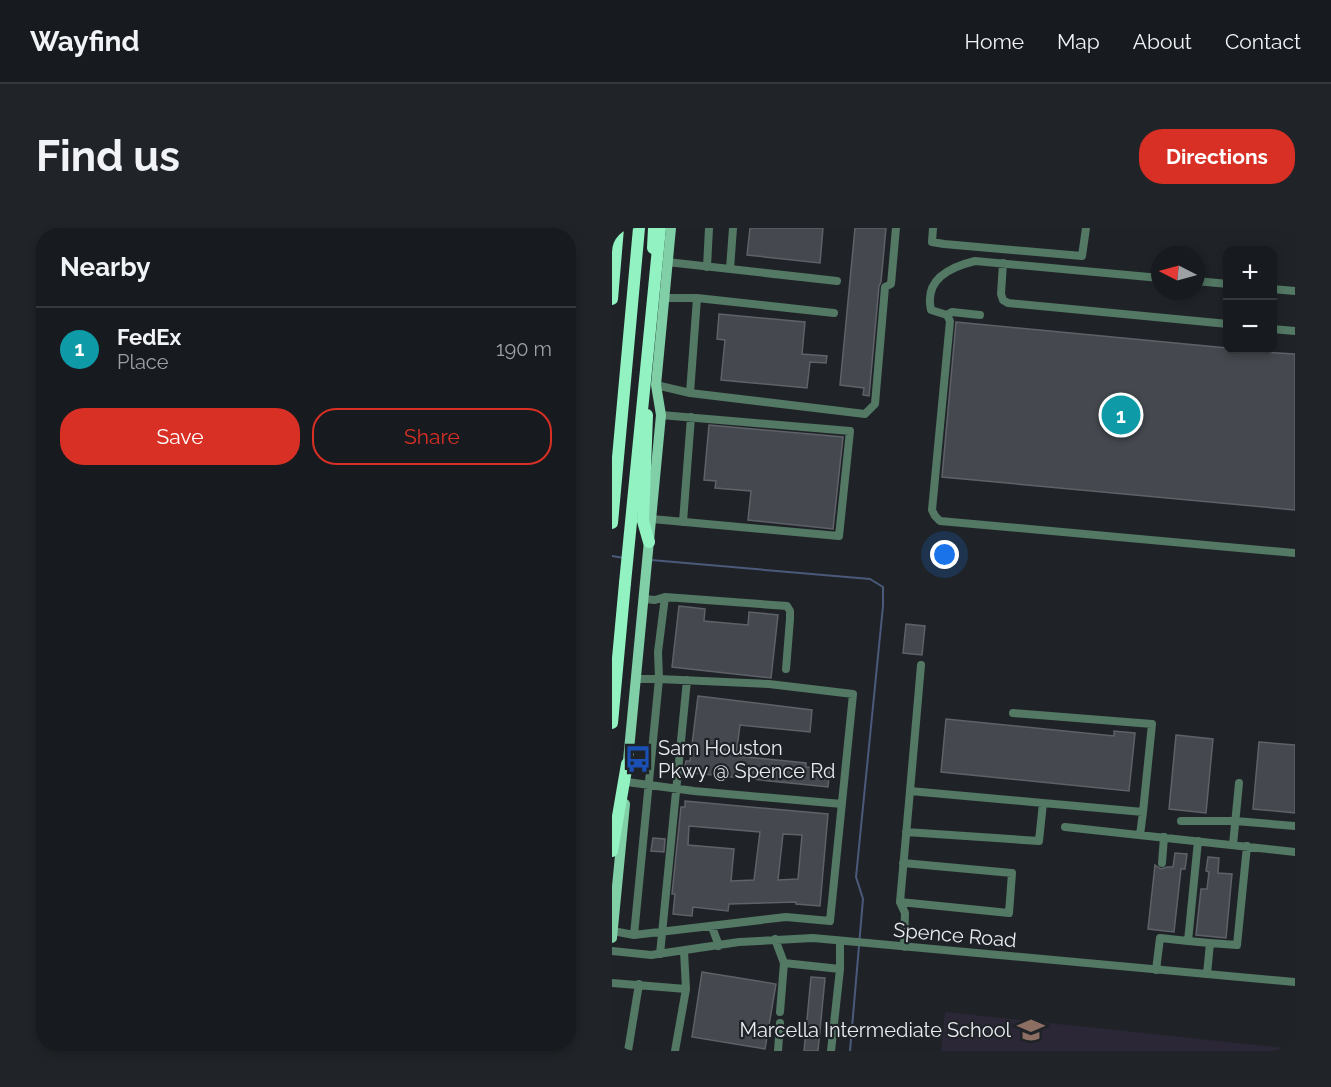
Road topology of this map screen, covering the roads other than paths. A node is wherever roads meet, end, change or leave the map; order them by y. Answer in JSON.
{"nodes":[{"id":1,"x":618,"y":228,"type":"edge"},
{"id":2,"x":639,"y":228,"type":"edge"},
{"id":3,"x":654,"y":228,"type":"edge"},
{"id":4,"x":660,"y":228,"type":"edge"},
{"id":5,"x":671,"y":228,"type":"edge"},
{"id":6,"x":709,"y":228,"type":"edge"},
{"id":7,"x":733,"y":228,"type":"edge"},
{"id":8,"x":896,"y":228,"type":"edge"},
{"id":9,"x":933,"y":228,"type":"edge"},
{"id":10,"x":1086,"y":228,"type":"edge"},
{"id":11,"x":667,"y":262,"type":"junction"},
{"id":12,"x":1003,"y":263,"type":"junction"},
{"id":13,"x":706,"y":267,"type":"junction"},
{"id":14,"x":730,"y":269,"type":"junction"},
{"id":15,"x":1151,"y":277,"type":"edge"},
{"id":16,"x":837,"y":281,"type":"dead end"},
{"id":17,"x":1205,"y":282,"type":"edge"},
{"id":18,"x":1223,"y":284,"type":"edge"},
{"id":19,"x":1277,"y":289,"type":"edge"},
{"id":20,"x":1295,"y":291,"type":"edge"},
{"id":21,"x":665,"y":298,"type":"junction"},
{"id":22,"x":697,"y":298,"type":"junction"},
{"id":23,"x":612,"y":299,"type":"edge"},
{"id":24,"x":834,"y":313,"type":"dead end"},
{"id":25,"x":947,"y":315,"type":"junction"},
{"id":26,"x":980,"y":315,"type":"dead end"},
{"id":27,"x":1223,"y":324,"type":"edge"},
{"id":28,"x":1277,"y":329,"type":"edge"},
{"id":29,"x":1295,"y":331,"type":"edge"},
{"id":30,"x":656,"y":385,"type":"junction"},
{"id":31,"x":690,"y":393,"type":"junction"},
{"id":32,"x":661,"y":415,"type":"junction"},
{"id":33,"x":691,"y":417,"type":"junction"},
{"id":34,"x":652,"y":519,"type":"junction"},
{"id":35,"x":683,"y":522,"type":"junction"},
{"id":36,"x":612,"y":523,"type":"edge"},
{"id":37,"x":649,"y":542,"type":"junction"},
{"id":38,"x":1295,"y":552,"type":"edge"},
{"id":39,"x":665,"y":597,"type":"junction"},
{"id":40,"x":644,"y":599,"type":"junction"},
{"id":41,"x":921,"y":665,"type":"dead end"},
{"id":42,"x":786,"y":669,"type":"dead end"},
{"id":43,"x":635,"y":679,"type":"junction"},
{"id":44,"x":659,"y":679,"type":"junction"},
{"id":45,"x":687,"y":680,"type":"junction"},
{"id":46,"x":1013,"y":713,"type":"dead end"},
{"id":47,"x":612,"y":723,"type":"edge"},
{"id":48,"x":627,"y":764,"type":"junction"},
{"id":49,"x":627,"y":782,"type":"junction"},
{"id":50,"x":1239,"y":783,"type":"dead end"},
{"id":51,"x":650,"y":784,"type":"junction"},
{"id":52,"x":677,"y":787,"type":"junction"},
{"id":53,"x":909,"y":791,"type":"junction"},
{"id":54,"x":1043,"y":803,"type":"junction"},
{"id":55,"x":842,"y":804,"type":"junction"},
{"id":56,"x":1143,"y":812,"type":"junction"},
{"id":57,"x":1235,"y":820,"type":"junction"},
{"id":58,"x":1181,"y":821,"type":"dead end"},
{"id":59,"x":1295,"y":826,"type":"edge"},
{"id":60,"x":1065,"y":827,"type":"dead end"},
{"id":61,"x":906,"y":832,"type":"junction"},
{"id":62,"x":1140,"y":835,"type":"junction"},
{"id":63,"x":1164,"y":837,"type":"junction"},
{"id":64,"x":1198,"y":841,"type":"junction"},
{"id":65,"x":1233,"y":845,"type":"junction"},
{"id":66,"x":1247,"y":846,"type":"junction"},
{"id":67,"x":612,"y":851,"type":"edge"},
{"id":68,"x":1295,"y":852,"type":"edge"},
{"id":69,"x":903,"y":863,"type":"junction"},
{"id":70,"x":1162,"y":863,"type":"dead end"},
{"id":71,"x":900,"y":902,"type":"junction"},
{"id":72,"x":712,"y":927,"type":"junction"},
{"id":73,"x":662,"y":932,"type":"junction"},
{"id":74,"x":613,"y":935,"type":"edge"},
{"id":75,"x":634,"y":935,"type":"junction"},
{"id":76,"x":775,"y":939,"type":"junction"},
{"id":77,"x":1188,"y":941,"type":"junction"},
{"id":78,"x":845,"y":942,"type":"junction"},
{"id":79,"x":1210,"y":943,"type":"junction"},
{"id":80,"x":719,"y":946,"type":"junction"},
{"id":81,"x":904,"y":947,"type":"junction"},
{"id":82,"x":612,"y":951,"type":"edge"},
{"id":83,"x":684,"y":951,"type":"junction"},
{"id":84,"x":660,"y":954,"type":"junction"},
{"id":85,"x":784,"y":963,"type":"junction"},
{"id":86,"x":840,"y":969,"type":"junction"},
{"id":87,"x":1156,"y":970,"type":"junction"},
{"id":88,"x":1207,"y":974,"type":"junction"},
{"id":89,"x":1295,"y":982,"type":"edge"},
{"id":90,"x":612,"y":983,"type":"edge"},
{"id":91,"x":639,"y":984,"type":"junction"},
{"id":92,"x":686,"y":989,"type":"junction"},
{"id":93,"x":780,"y":1012,"type":"dead end"},
{"id":94,"x":780,"y":1023,"type":"dead end"},
{"id":95,"x":627,"y":1051,"type":"edge"},
{"id":96,"x":675,"y":1051,"type":"edge"},
{"id":97,"x":778,"y":1051,"type":"edge"},
{"id":98,"x":831,"y":1051,"type":"edge"}],
"edges":[{"from":1,"to":23,"type":"highway"},
{"from":2,"to":36,"type":"highway"},
{"from":3,"to":37,"type":"highway"},
{"from":4,"to":47,"type":"highway","bridge":true},
{"from":5,"to":11,"type":"main road"},
{"from":6,"to":13,"type":"street"},
{"from":7,"to":14,"type":"street"},
{"from":8,"to":31,"type":"street"},
{"from":9,"to":10,"type":"street"},
{"from":11,"to":13,"type":"street"},
{"from":11,"to":21,"type":"main road"},
{"from":12,"to":15,"type":"street"},
{"from":12,"to":25,"type":"street"},
{"from":12,"to":27,"type":"street"},
{"from":13,"to":14,"type":"street"},
{"from":14,"to":16,"type":"street"},
{"from":17,"to":18,"type":"street"},
{"from":19,"to":20,"type":"street"},
{"from":21,"to":22,"type":"street"},
{"from":21,"to":30,"type":"main road"},
{"from":22,"to":24,"type":"street"},
{"from":22,"to":31,"type":"street"},
{"from":25,"to":26,"type":"street"},
{"from":25,"to":38,"type":"street"},
{"from":28,"to":29,"type":"street"},
{"from":30,"to":31,"type":"street"},
{"from":30,"to":32,"type":"main road"},
{"from":32,"to":33,"type":"street"},
{"from":32,"to":34,"type":"main road"},
{"from":33,"to":35,"type":"street"},
{"from":33,"to":35,"type":"street"},
{"from":34,"to":35,"type":"street"},
{"from":34,"to":37,"type":"main road"},
{"from":37,"to":40,"type":"main road"},
{"from":39,"to":40,"type":"street"},
{"from":39,"to":42,"type":"street"},
{"from":39,"to":44,"type":"street"},
{"from":40,"to":43,"type":"main road"},
{"from":41,"to":53,"type":"street"},
{"from":43,"to":44,"type":"street"},
{"from":43,"to":48,"type":"main road"},
{"from":44,"to":45,"type":"street"},
{"from":44,"to":51,"type":"street"},
{"from":45,"to":52,"type":"street"},
{"from":45,"to":55,"type":"street"},
{"from":46,"to":56,"type":"street"},
{"from":48,"to":49,"type":"main road"},
{"from":48,"to":67,"type":"highway"},
{"from":49,"to":51,"type":"street"},
{"from":49,"to":74,"type":"main road"},
{"from":50,"to":57,"type":"street"},
{"from":51,"to":52,"type":"street"},
{"from":51,"to":75,"type":"street"},
{"from":52,"to":55,"type":"street"},
{"from":52,"to":73,"type":"street"},
{"from":53,"to":54,"type":"street"},
{"from":53,"to":61,"type":"street"},
{"from":54,"to":56,"type":"street"},
{"from":54,"to":61,"type":"street"},
{"from":55,"to":72,"type":"street"},
{"from":56,"to":62,"type":"street"},
{"from":57,"to":58,"type":"street"},
{"from":57,"to":59,"type":"street"},
{"from":57,"to":65,"type":"street"},
{"from":60,"to":62,"type":"street"},
{"from":61,"to":69,"type":"street"},
{"from":62,"to":63,"type":"street"},
{"from":63,"to":64,"type":"street"},
{"from":63,"to":70,"type":"street"},
{"from":64,"to":65,"type":"street"},
{"from":64,"to":77,"type":"street"},
{"from":65,"to":66,"type":"street"},
{"from":66,"to":68,"type":"street"},
{"from":66,"to":79,"type":"street"},
{"from":69,"to":71,"type":"street"},
{"from":69,"to":71,"type":"street"},
{"from":71,"to":81,"type":"street"},
{"from":72,"to":73,"type":"street"},
{"from":72,"to":80,"type":"street"},
{"from":73,"to":75,"type":"street"},
{"from":73,"to":84,"type":"street"},
{"from":74,"to":75,"type":"street"},
{"from":76,"to":78,"type":"street","name":"Spence Road"},
{"from":76,"to":80,"type":"street","name":"Spence Road"},
{"from":76,"to":85,"type":"street"},
{"from":77,"to":79,"type":"street"},
{"from":77,"to":87,"type":"street"},
{"from":78,"to":81,"type":"street","name":"Spence Road"},
{"from":78,"to":86,"type":"street"},
{"from":79,"to":88,"type":"street"},
{"from":80,"to":83,"type":"street","name":"Spence Road"},
{"from":81,"to":87,"type":"street","name":"Spence Road"},
{"from":82,"to":84,"type":"street","name":"Spence Road"},
{"from":83,"to":84,"type":"street","name":"Spence Road"},
{"from":83,"to":92,"type":"street"},
{"from":85,"to":86,"type":"street"},
{"from":85,"to":93,"type":"street"},
{"from":86,"to":98,"type":"street"},
{"from":87,"to":88,"type":"street","name":"Spence Road"},
{"from":88,"to":89,"type":"street","name":"Spence Road"},
{"from":90,"to":91,"type":"street"},
{"from":91,"to":92,"type":"street"},
{"from":91,"to":95,"type":"street"},
{"from":92,"to":96,"type":"street"},
{"from":94,"to":97,"type":"street"}]}
